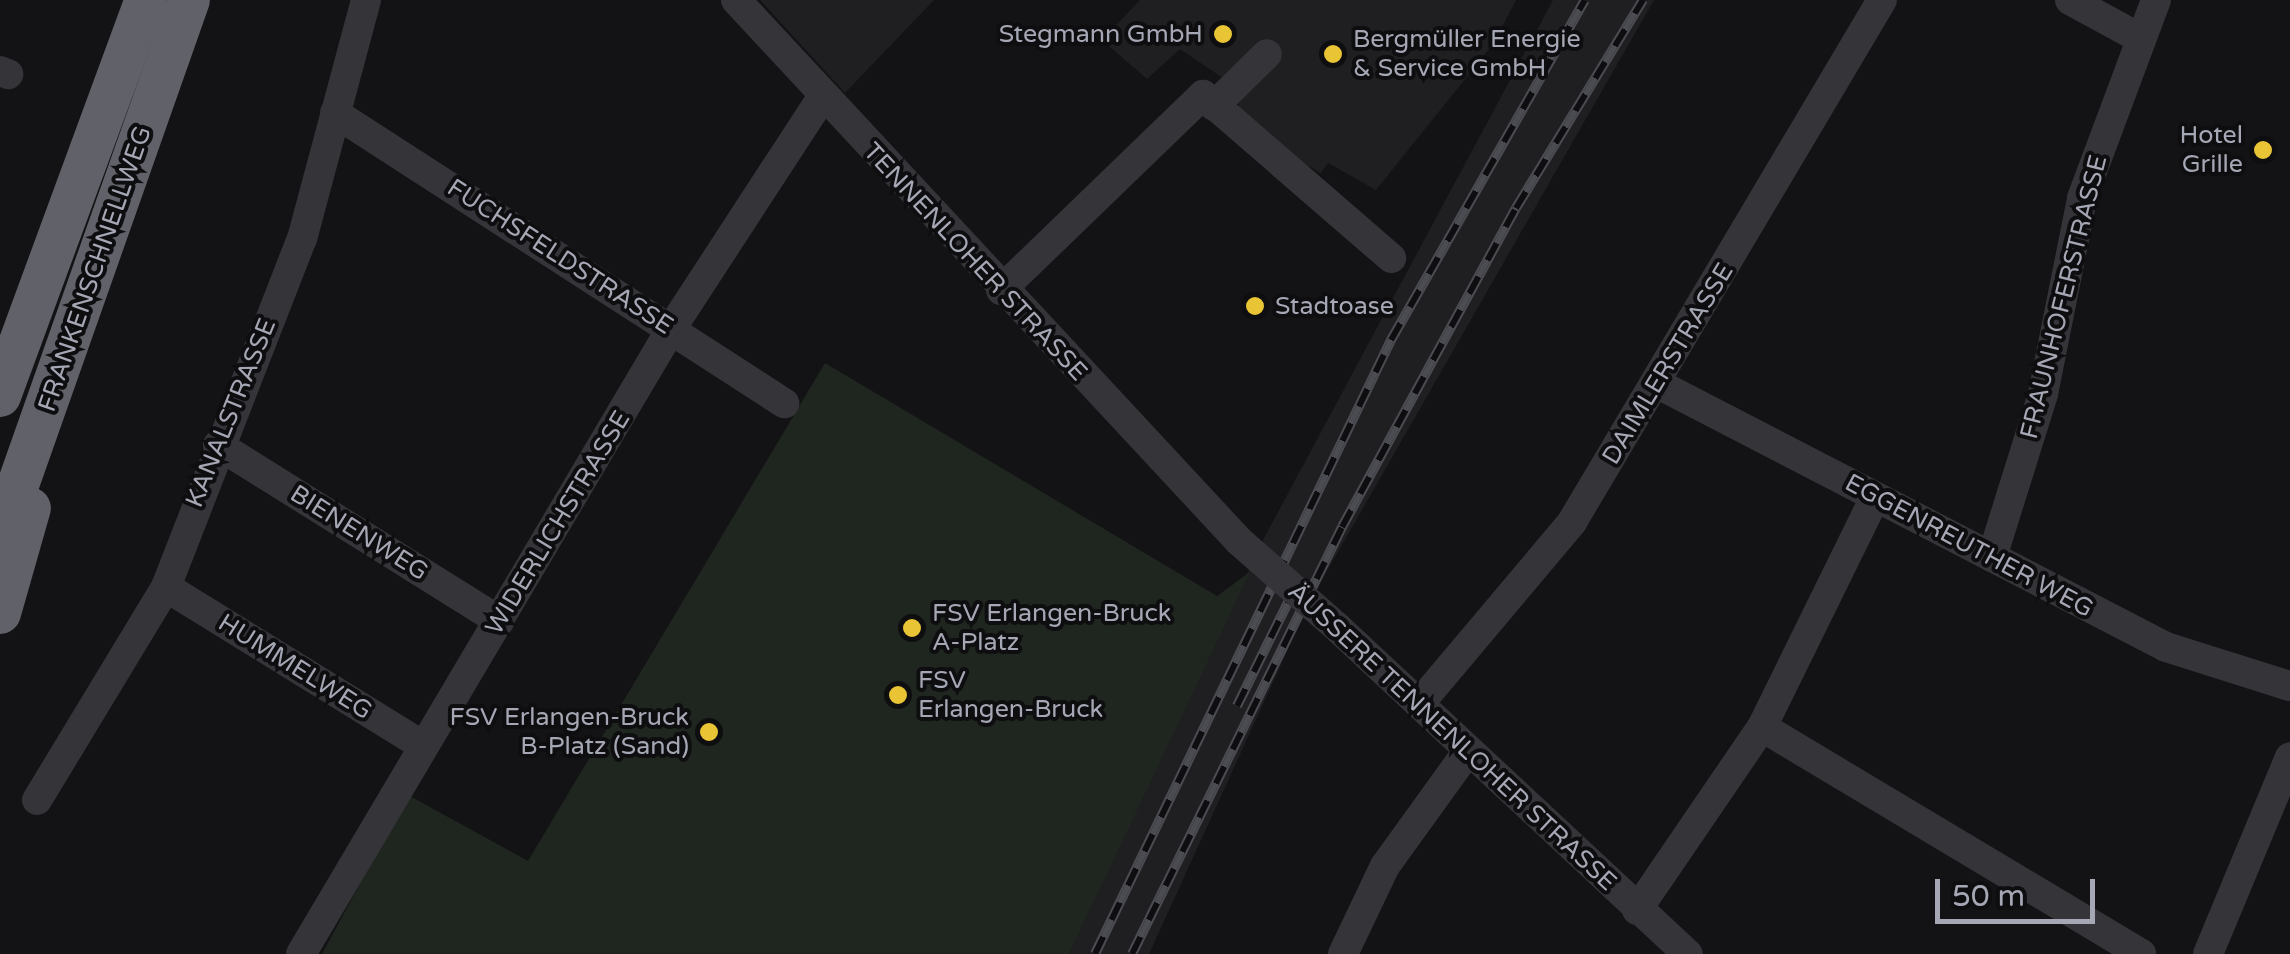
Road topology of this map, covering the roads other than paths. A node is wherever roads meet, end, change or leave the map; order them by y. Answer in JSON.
{"nodes":[{"id":1,"x":146,"y":0,"type":"edge"},
{"id":2,"x":189,"y":0,"type":"edge"},
{"id":3,"x":366,"y":0,"type":"edge"},
{"id":4,"x":736,"y":0,"type":"edge"},
{"id":5,"x":1882,"y":0,"type":"edge"},
{"id":6,"x":2070,"y":0,"type":"edge"},
{"id":7,"x":2156,"y":0,"type":"edge"},
{"id":8,"x":2138,"y":37,"type":"junction"},
{"id":9,"x":1267,"y":54,"type":"dead end"},
{"id":10,"x":823,"y":96,"type":"junction"},
{"id":11,"x":1214,"y":106,"type":"junction"},
{"id":12,"x":335,"y":113,"type":"junction"},
{"id":13,"x":1391,"y":258,"type":"dead end"},
{"id":14,"x":1001,"y":290,"type":"junction"},
{"id":15,"x":76,"y":328,"type":"junction"},
{"id":16,"x":671,"y":329,"type":"junction"},
{"id":17,"x":9,"y":358,"type":"edge"},
{"id":18,"x":1658,"y":384,"type":"junction"},
{"id":19,"x":0,"y":396,"type":"edge"},
{"id":20,"x":784,"y":402,"type":"dead end"},
{"id":21,"x":218,"y":446,"type":"junction"},
{"id":22,"x":1875,"y":497,"type":"junction"},
{"id":23,"x":1227,"y":531,"type":"joint"},
{"id":24,"x":0,"y":536,"type":"edge"},
{"id":25,"x":1992,"y":557,"type":"junction"},
{"id":26,"x":166,"y":587,"type":"junction"},
{"id":27,"x":0,"y":613,"type":"edge"},
{"id":28,"x":500,"y":621,"type":"junction"},
{"id":29,"x":2290,"y":686,"type":"edge"},
{"id":30,"x":1419,"y":704,"type":"junction"},
{"id":31,"x":1762,"y":727,"type":"junction"},
{"id":32,"x":423,"y":746,"type":"junction"},
{"id":33,"x":1468,"y":750,"type":"junction"},
{"id":34,"x":2290,"y":757,"type":"edge"},
{"id":35,"x":37,"y":800,"type":"dead end"},
{"id":36,"x":1636,"y":910,"type":"junction"},
{"id":37,"x":301,"y":954,"type":"edge"},
{"id":38,"x":1342,"y":954,"type":"edge"},
{"id":39,"x":1688,"y":954,"type":"edge"},
{"id":40,"x":2141,"y":954,"type":"edge"},
{"id":41,"x":2208,"y":954,"type":"edge"}],
"edges":[{"from":1,"to":17,"type":"highway","name":"FRANKENSCHNELLWEG"},
{"from":2,"to":15,"type":"highway","name":"FRANKENSCHNELLWEG"},
{"from":3,"to":12,"type":"street","name":"KANALSTRASSE"},
{"from":4,"to":10,"type":"street","name":"TENNENLOHER STRASSE"},
{"from":5,"to":18,"type":"street","name":"DAIMLERSTRASSE"},
{"from":6,"to":8,"type":"street"},
{"from":7,"to":8,"type":"street","name":"FRAUNHOFERSTRASSE"},
{"from":8,"to":25,"type":"street","name":"FRAUNHOFERSTRASSE"},
{"from":9,"to":11,"type":"street"},
{"from":10,"to":14,"type":"street","name":"TENNENLOHER STRASSE"},
{"from":10,"to":16,"type":"street","name":"WIDERLICHSTRASSE"},
{"from":11,"to":13,"type":"street"},
{"from":11,"to":14,"type":"street"},
{"from":12,"to":16,"type":"street","name":"FUCHSFELDSTRASSE"},
{"from":12,"to":21,"type":"street","name":"KANALSTRASSE"},
{"from":14,"to":23,"type":"street","name":"TENNENLOHER STRASSE"},
{"from":15,"to":24,"type":"highway","name":"FRANKENSCHNELLWEG"},
{"from":15,"to":27,"type":"highway"},
{"from":16,"to":20,"type":"street","name":"FUCHSFELDSTRASSE"},
{"from":16,"to":28,"type":"street","name":"WIDERLICHSTRASSE"},
{"from":17,"to":19,"type":"highway","name":"FRANKENSCHNELLWEG"},
{"from":18,"to":22,"type":"street","name":"EGGENREUTHER WEG"},
{"from":18,"to":30,"type":"street","name":"DAIMLERSTRASSE"},
{"from":21,"to":26,"type":"street","name":"KANALSTRASSE"},
{"from":21,"to":28,"type":"street","name":"BIENENWEG"},
{"from":22,"to":25,"type":"street","name":"EGGENREUTHER WEG"},
{"from":22,"to":31,"type":"street"},
{"from":23,"to":30,"type":"street","name":"ÄUSSERE TENNENLOHER STRASSE","bridge":true},
{"from":25,"to":29,"type":"street","name":"EGGENREUTHER WEG"},
{"from":26,"to":32,"type":"street","name":"HUMMELWEG"},
{"from":26,"to":35,"type":"street","name":"KANALSTRASSE"},
{"from":28,"to":32,"type":"street","name":"WIDERLICHSTRASSE"},
{"from":30,"to":33,"type":"street","name":"ÄUSSERE TENNENLOHER STRASSE"},
{"from":31,"to":36,"type":"street"},
{"from":31,"to":40,"type":"street"},
{"from":32,"to":37,"type":"street","name":"WIDERLICHSTRASSE"},
{"from":33,"to":36,"type":"street","name":"ÄUSSERE TENNENLOHER STRASSE"},
{"from":33,"to":38,"type":"street"},
{"from":34,"to":41,"type":"street"},
{"from":36,"to":39,"type":"street","name":"ÄUSSERE TENNENLOHER STRASSE"}]}
